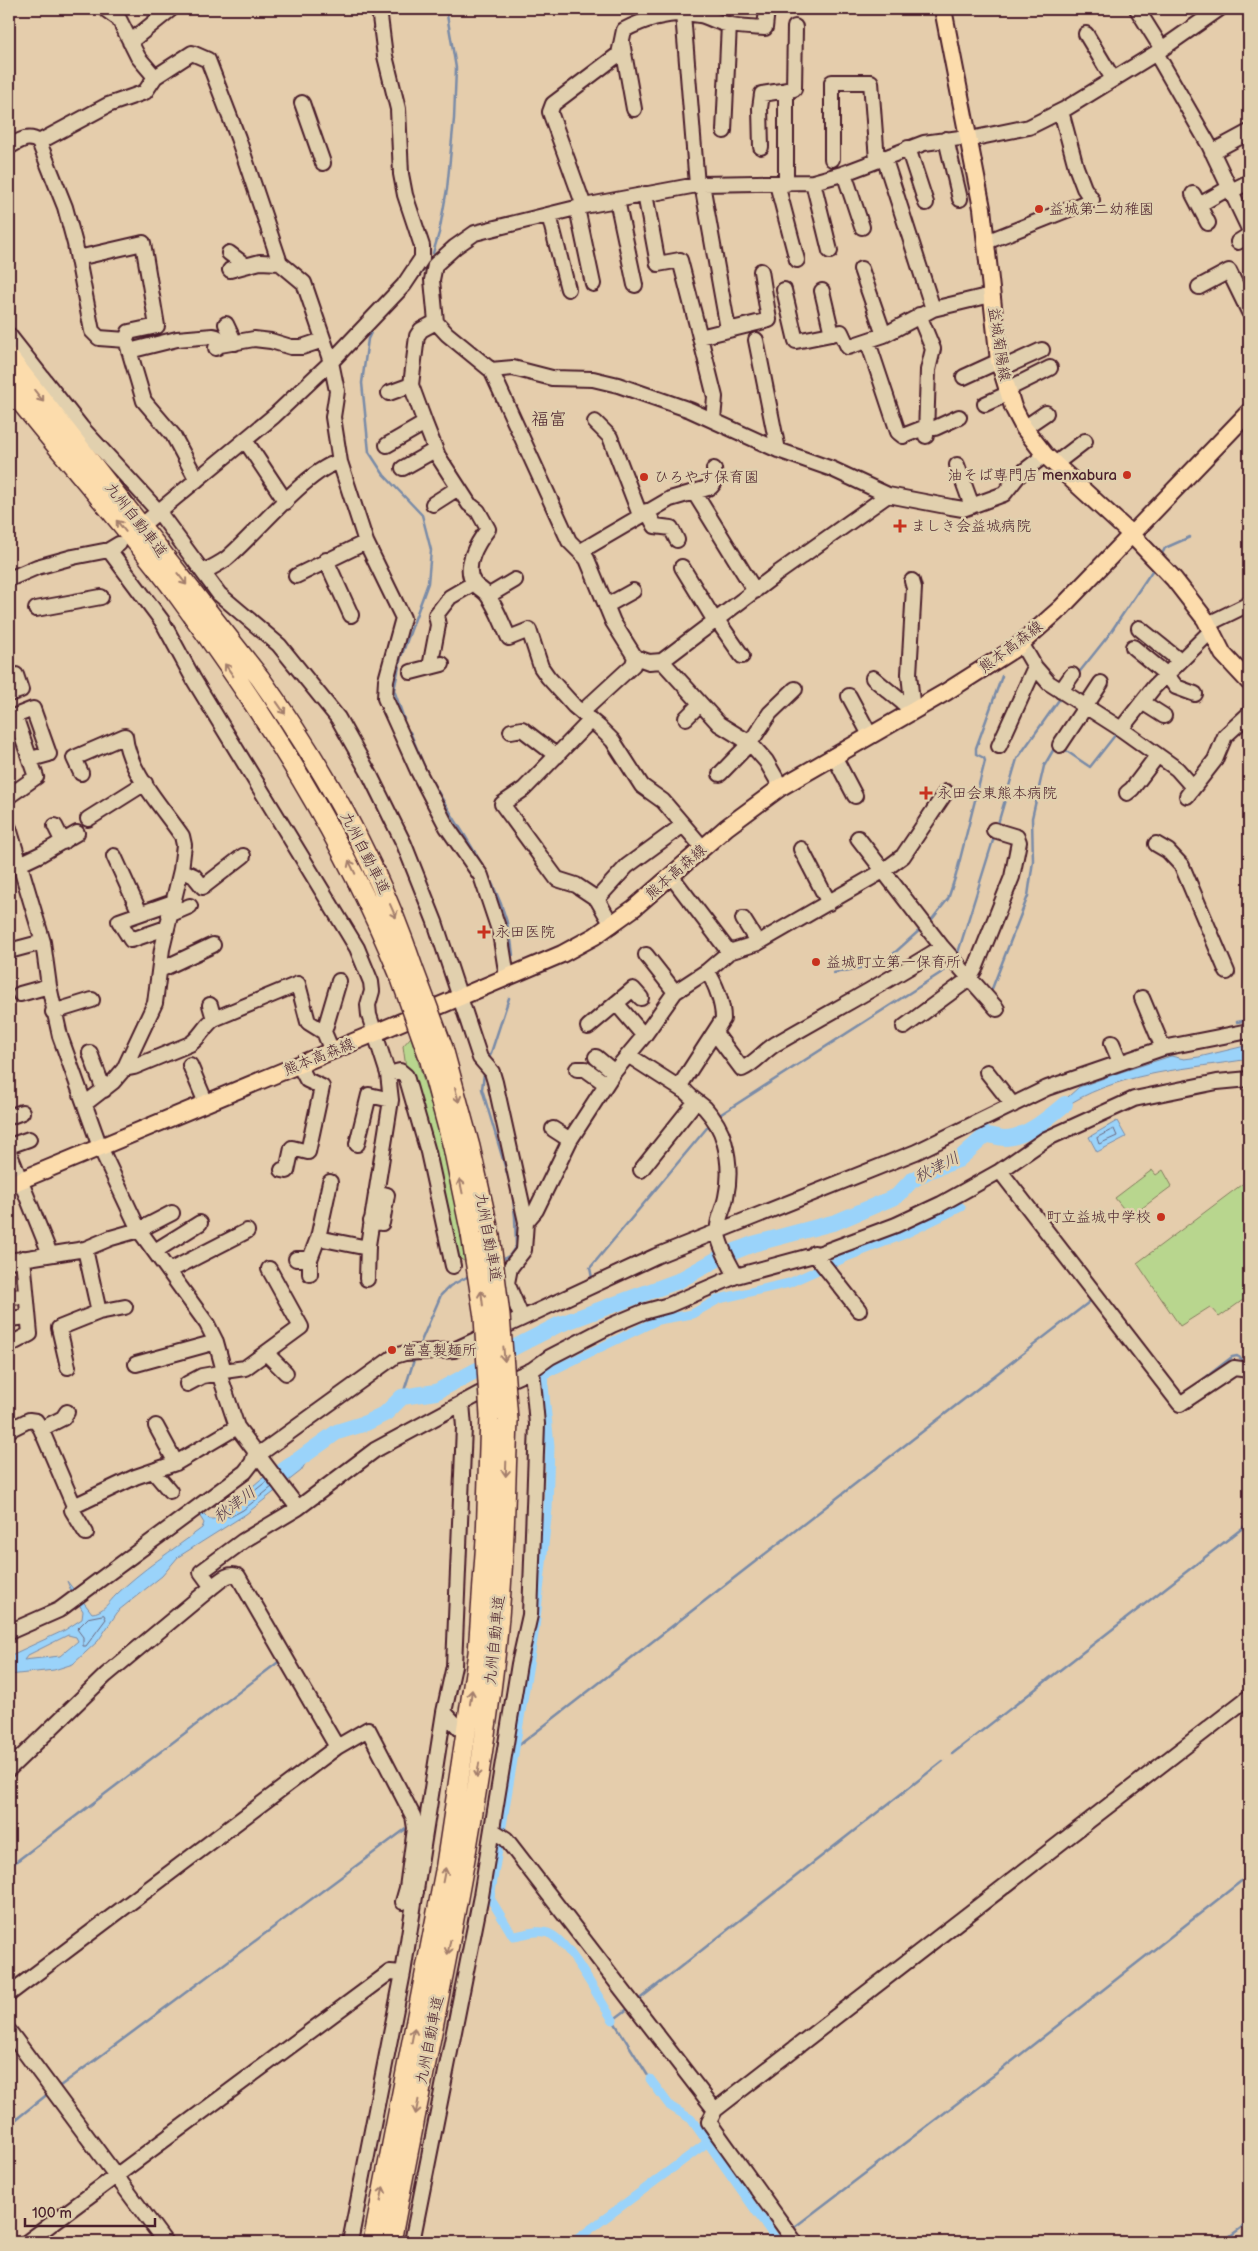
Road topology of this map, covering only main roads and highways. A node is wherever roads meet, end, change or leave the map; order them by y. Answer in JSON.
{"nodes":[{"id":1,"x":943,"y":9,"type":"edge"},
{"id":2,"x":9,"y":358,"type":"edge"},
{"id":3,"x":9,"y":387,"type":"edge"},
{"id":4,"x":1249,"y":412,"type":"edge"},
{"id":5,"x":1132,"y":535,"type":"junction"},
{"id":6,"x":1249,"y":682,"type":"edge"},
{"id":7,"x":407,"y":972,"type":"junction"},
{"id":8,"x":14,"y":1182,"type":"edge"},
{"id":9,"x":499,"y":1418,"type":"junction"},
{"id":10,"x":373,"y":2242,"type":"edge"},
{"id":11,"x":390,"y":2242,"type":"edge"}],
"edges":[{"from":1,"to":5,"type":"main road","name":"益城菊陽線"},
{"from":2,"to":7,"type":"highway","name":"九州自動車道","one_way":true},
{"from":7,"to":3,"type":"highway","name":"九州自動車道","one_way":true},
{"from":4,"to":5,"type":"main road","name":"熊本高森線"},
{"from":5,"to":6,"type":"main road","name":"益城菊陽線"},
{"from":5,"to":8,"type":"main road","name":"熊本高森線"},
{"from":7,"to":9,"type":"highway","name":"九州自動車道","bridge":true},
{"from":10,"to":9,"type":"highway","name":"九州自動車道","one_way":true},
{"from":9,"to":11,"type":"highway","name":"九州自動車道","one_way":true}]}
